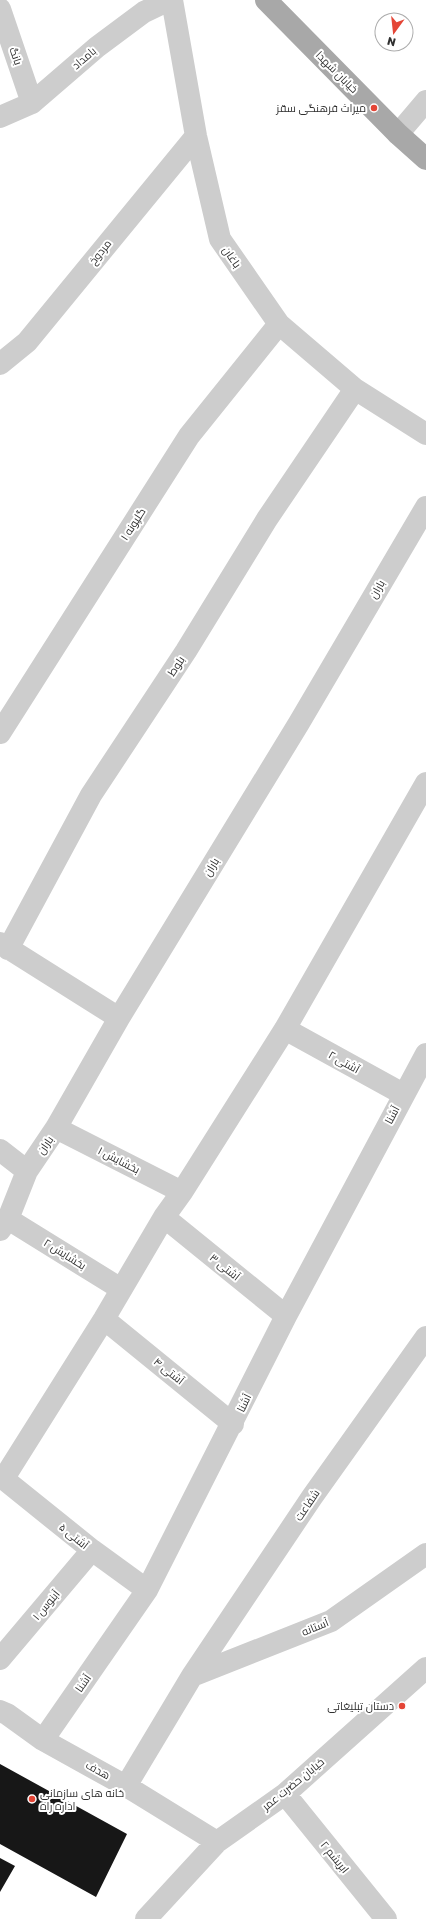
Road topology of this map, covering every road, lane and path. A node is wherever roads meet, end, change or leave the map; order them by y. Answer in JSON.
{"nodes":[{"id":1,"x":170,"y":0,"type":"edge"},
{"id":2,"x":266,"y":0,"type":"edge"},
{"id":3,"x":0,"y":9,"type":"edge"},
{"id":4,"x":426,"y":101,"type":"edge"},
{"id":5,"x":32,"y":103,"type":"junction"},
{"id":6,"x":0,"y":117,"type":"edge"},
{"id":7,"x":398,"y":134,"type":"junction"},
{"id":8,"x":196,"y":136,"type":"junction"},
{"id":9,"x":426,"y":159,"type":"edge"},
{"id":10,"x":279,"y":324,"type":"junction"},
{"id":11,"x":0,"y":364,"type":"edge"},
{"id":12,"x":355,"y":389,"type":"junction"},
{"id":13,"x":426,"y":434,"type":"edge"},
{"id":14,"x":426,"y":507,"type":"edge"},
{"id":15,"x":0,"y":733,"type":"edge"},
{"id":16,"x":426,"y":783,"type":"edge"},
{"id":17,"x":4,"y":946,"type":"edge"},
{"id":18,"x":119,"y":1018,"type":"junction"},
{"id":19,"x":285,"y":1029,"type":"junction"},
{"id":20,"x":426,"y":1054,"type":"edge"},
{"id":21,"x":403,"y":1094,"type":"junction"},
{"id":22,"x":56,"y":1128,"type":"junction"},
{"id":23,"x":0,"y":1150,"type":"edge"},
{"id":24,"x":27,"y":1171,"type":"junction"},
{"id":25,"x":182,"y":1192,"type":"junction"},
{"id":26,"x":164,"y":1217,"type":"junction"},
{"id":27,"x":4,"y":1224,"type":"edge"},
{"id":28,"x":121,"y":1289,"type":"junction"},
{"id":29,"x":286,"y":1316,"type":"junction"},
{"id":30,"x":104,"y":1319,"type":"junction"},
{"id":31,"x":426,"y":1337,"type":"edge"},
{"id":32,"x":233,"y":1424,"type":"junction"},
{"id":33,"x":2,"y":1477,"type":"edge"},
{"id":34,"x":92,"y":1550,"type":"junction"},
{"id":35,"x":426,"y":1554,"type":"edge"},
{"id":36,"x":147,"y":1590,"type":"junction"},
{"id":37,"x":0,"y":1659,"type":"edge"},
{"id":38,"x":426,"y":1668,"type":"edge"},
{"id":39,"x":192,"y":1676,"type":"junction"},
{"id":40,"x":2,"y":1713,"type":"edge"},
{"id":41,"x":43,"y":1740,"type":"junction"},
{"id":42,"x":126,"y":1786,"type":"junction"},
{"id":43,"x":285,"y":1794,"type":"junction"},
{"id":44,"x":217,"y":1842,"type":"junction"},
{"id":45,"x":146,"y":1919,"type":"edge"},
{"id":46,"x":386,"y":1919,"type":"edge"}],
"edges":[{"from":1,"to":5,"type":"street","name":"بامداد"},
{"from":1,"to":8,"type":"street","name":"باغان"},
{"from":2,"to":7,"type":"main road","name":"خیابان شهدا"},
{"from":3,"to":5,"type":"street","name":"بانگ"},
{"from":4,"to":7,"type":"street"},
{"from":5,"to":6,"type":"street","name":"بامداد"},
{"from":7,"to":9,"type":"main road","name":"خیابان شهدا"},
{"from":8,"to":10,"type":"street","name":"باغان"},
{"from":8,"to":11,"type":"street","name":"مردوخ"},
{"from":10,"to":12,"type":"street","name":"باغان"},
{"from":10,"to":15,"type":"street","name":"گلپونه ۱"},
{"from":12,"to":13,"type":"street","name":"باغان"},
{"from":12,"to":17,"type":"street","name":"بلوط"},
{"from":14,"to":18,"type":"street","name":"باران"},
{"from":16,"to":19,"type":"street"},
{"from":17,"to":18,"type":"street"},
{"from":18,"to":22,"type":"street","name":"باران"},
{"from":19,"to":21,"type":"street","name":"آشتی ۲"},
{"from":19,"to":25,"type":"street"},
{"from":20,"to":21,"type":"street","name":"آشنا"},
{"from":21,"to":29,"type":"street","name":"آشنا"},
{"from":22,"to":24,"type":"street","name":"باران"},
{"from":22,"to":25,"type":"street","name":"بخشایش ۱"},
{"from":23,"to":24,"type":"street"},
{"from":24,"to":27,"type":"street","name":"باران"},
{"from":25,"to":26,"type":"street"},
{"from":26,"to":28,"type":"street"},
{"from":26,"to":29,"type":"street","name":"آشتی ۳"},
{"from":27,"to":28,"type":"street","name":"بخشایش ۲"},
{"from":28,"to":30,"type":"street"},
{"from":29,"to":32,"type":"street","name":"آشنا"},
{"from":30,"to":32,"type":"street","name":"آشتی ۴"},
{"from":30,"to":33,"type":"street"},
{"from":31,"to":39,"type":"street","name":"شفاعت"},
{"from":32,"to":36,"type":"street","name":"آشنا"},
{"from":33,"to":34,"type":"street","name":"آشتی ۵"},
{"from":34,"to":36,"type":"street","name":"آشتی ۵"},
{"from":34,"to":37,"type":"street","name":"آبنوس ۱"},
{"from":35,"to":39,"type":"street","name":"آستانه"},
{"from":36,"to":41,"type":"street","name":"آشنا"},
{"from":38,"to":43,"type":"street","name":"خیابان حضرت عمر"},
{"from":39,"to":42,"type":"street","name":"شفاعت"},
{"from":40,"to":41,"type":"street","name":"هدف"},
{"from":41,"to":42,"type":"street","name":"هدف"},
{"from":42,"to":44,"type":"street","name":"هدف"},
{"from":43,"to":44,"type":"street","name":"خیابان حضرت عمر"},
{"from":43,"to":46,"type":"street","name":"ابریشم ۲"},
{"from":44,"to":45,"type":"street","name":"خیابان حضرت عمر"}]}
